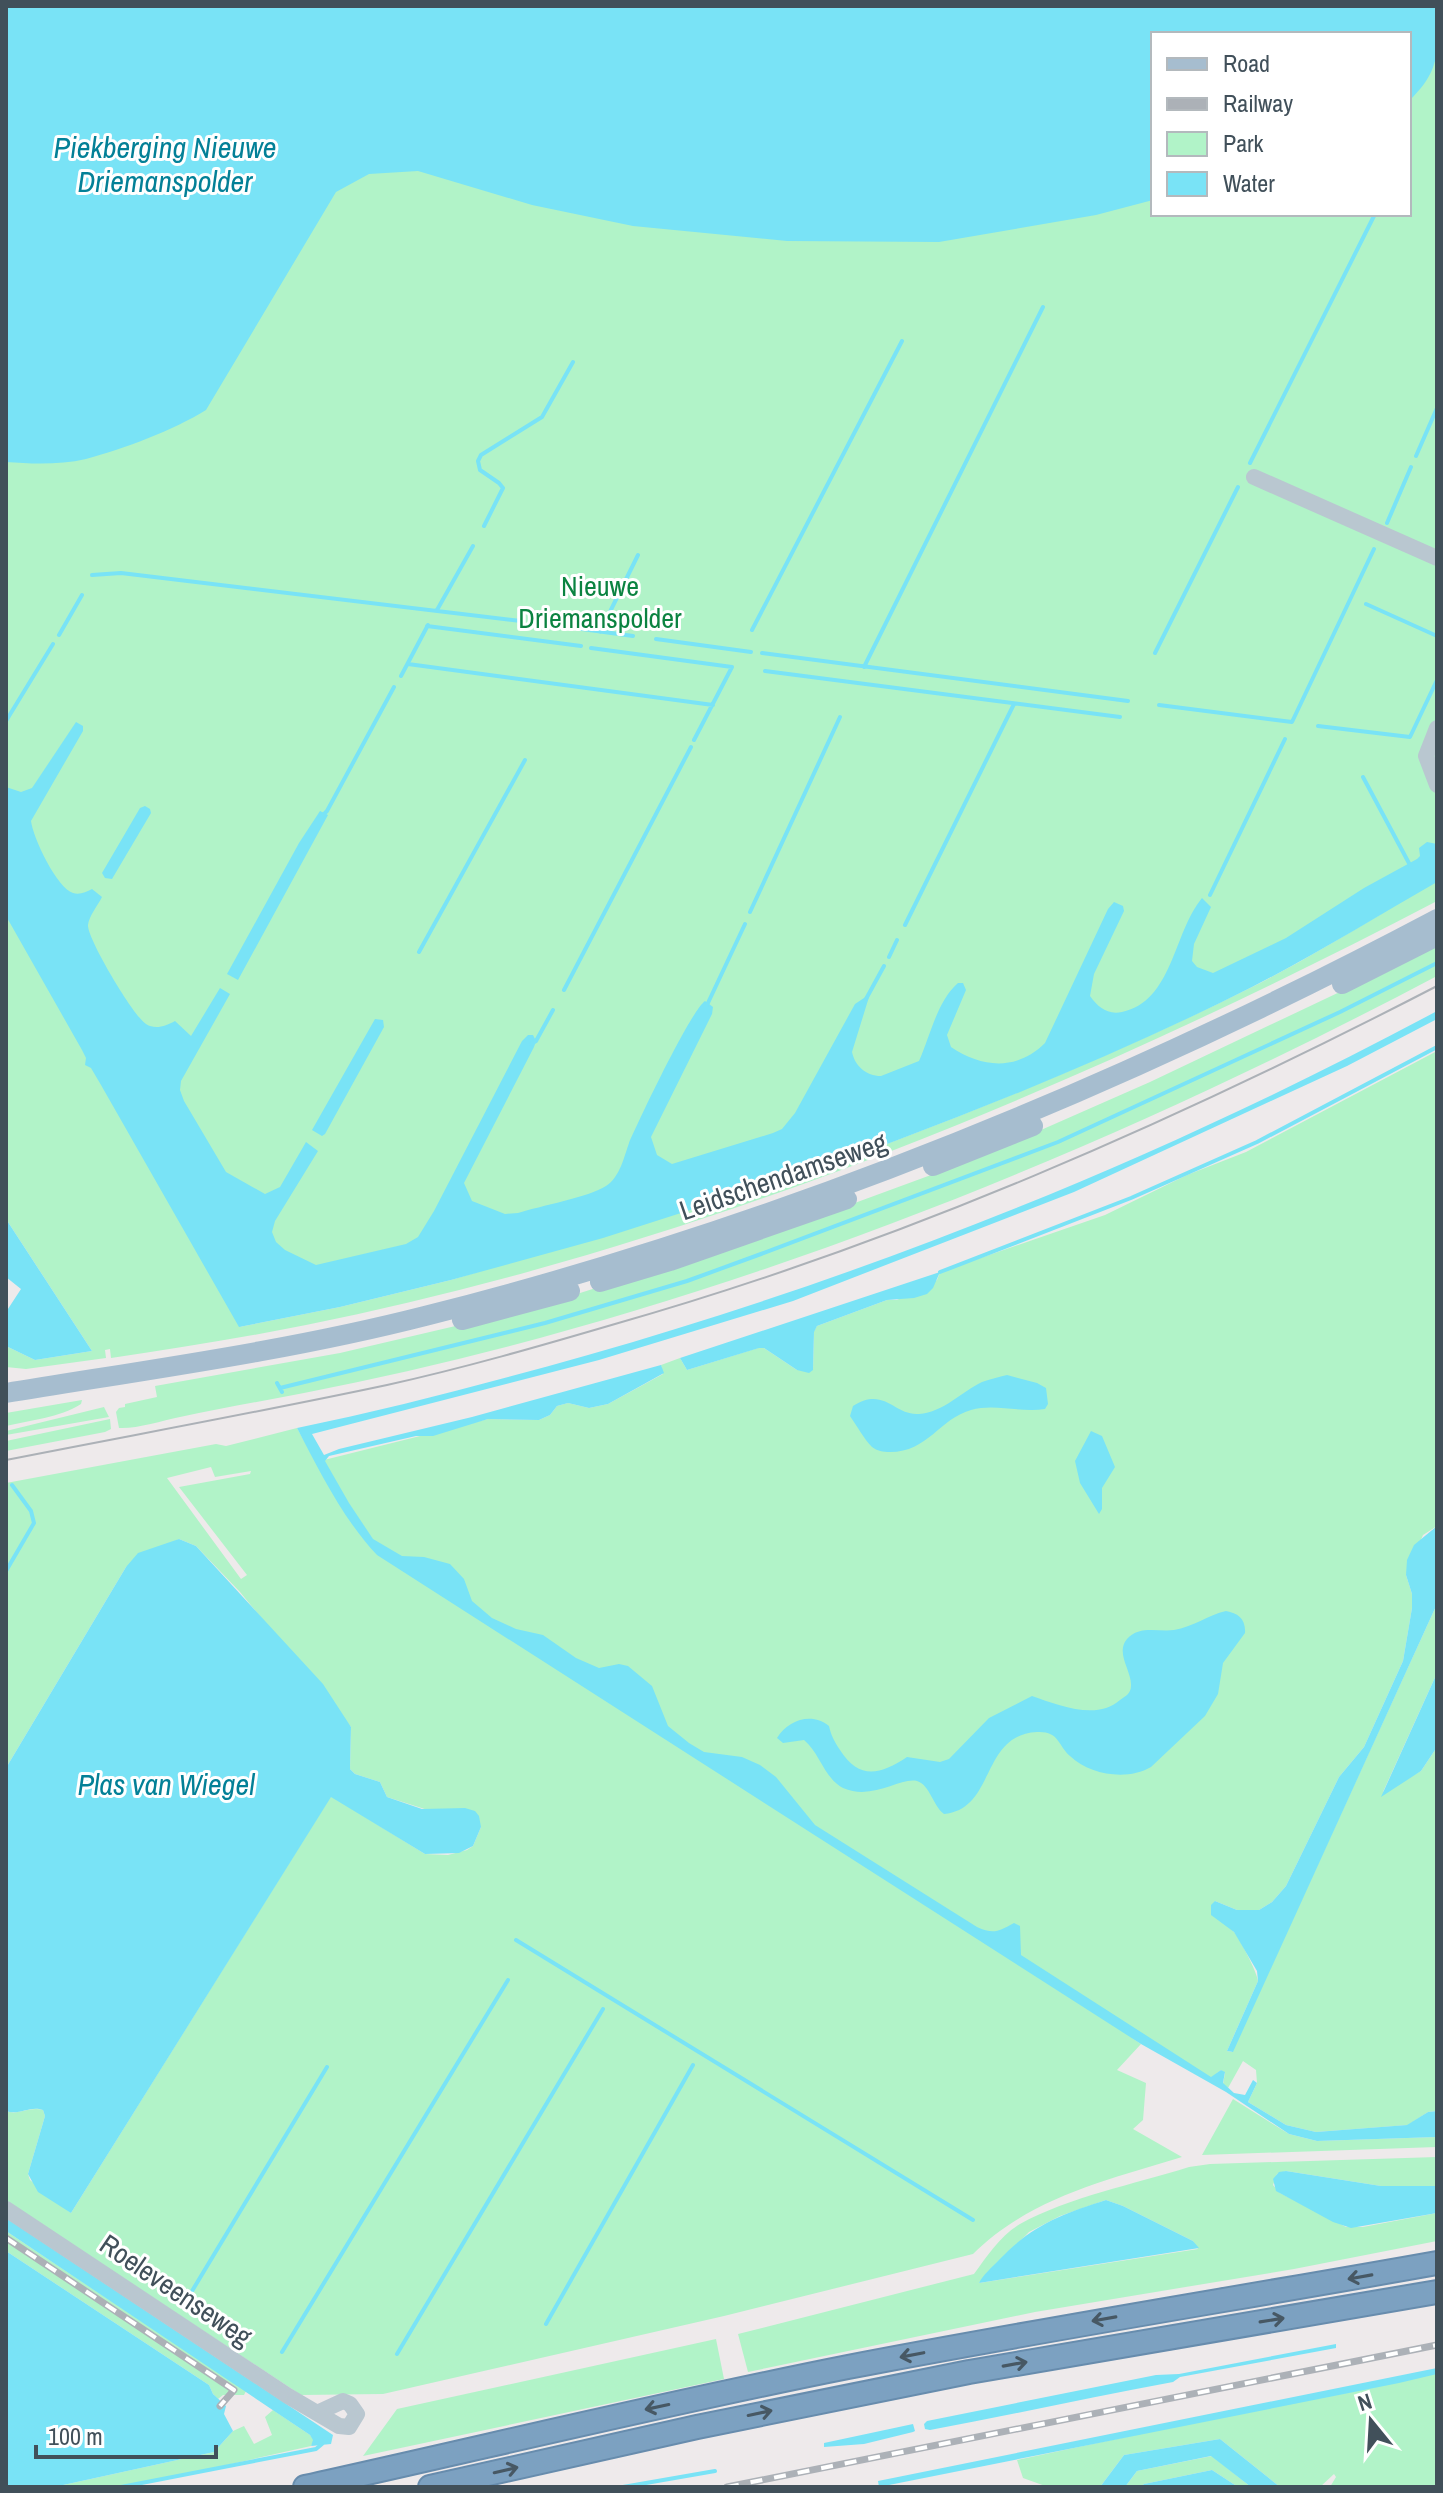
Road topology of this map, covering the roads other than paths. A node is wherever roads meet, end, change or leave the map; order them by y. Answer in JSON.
{"nodes":[{"id":1,"x":1254,"y":477,"type":"dead end"},
{"id":2,"x":1437,"y":558,"type":"edge"},
{"id":3,"x":1437,"y":728,"type":"edge"},
{"id":4,"x":1437,"y":785,"type":"edge"},
{"id":5,"x":1437,"y":919,"type":"edge"},
{"id":6,"x":1437,"y":936,"type":"edge"},
{"id":7,"x":114,"y":1383,"type":"junction"},
{"id":8,"x":6,"y":1393,"type":"edge"},
{"id":9,"x":6,"y":1407,"type":"edge"},
{"id":10,"x":6,"y":2209,"type":"edge"},
{"id":11,"x":1437,"y":2263,"type":"edge"},
{"id":12,"x":1437,"y":2292,"type":"edge"},
{"id":13,"x":317,"y":2413,"type":"dead end"},
{"id":14,"x":305,"y":2487,"type":"edge"},
{"id":15,"x":430,"y":2487,"type":"edge"}],
"edges":[{"from":1,"to":2,"type":"street"},
{"from":3,"to":4,"type":"street"},
{"from":5,"to":7,"type":"main road","name":"Leidschendamseweg"},
{"from":6,"to":7,"type":"main road","name":"Leidschendamseweg"},
{"from":7,"to":8,"type":"main road"},
{"from":7,"to":9,"type":"main road"},
{"from":10,"to":13,"type":"street","name":"Roeleveenseweg"},
{"from":11,"to":14,"type":"highway","one_way":true},
{"from":15,"to":12,"type":"highway","one_way":true}]}
